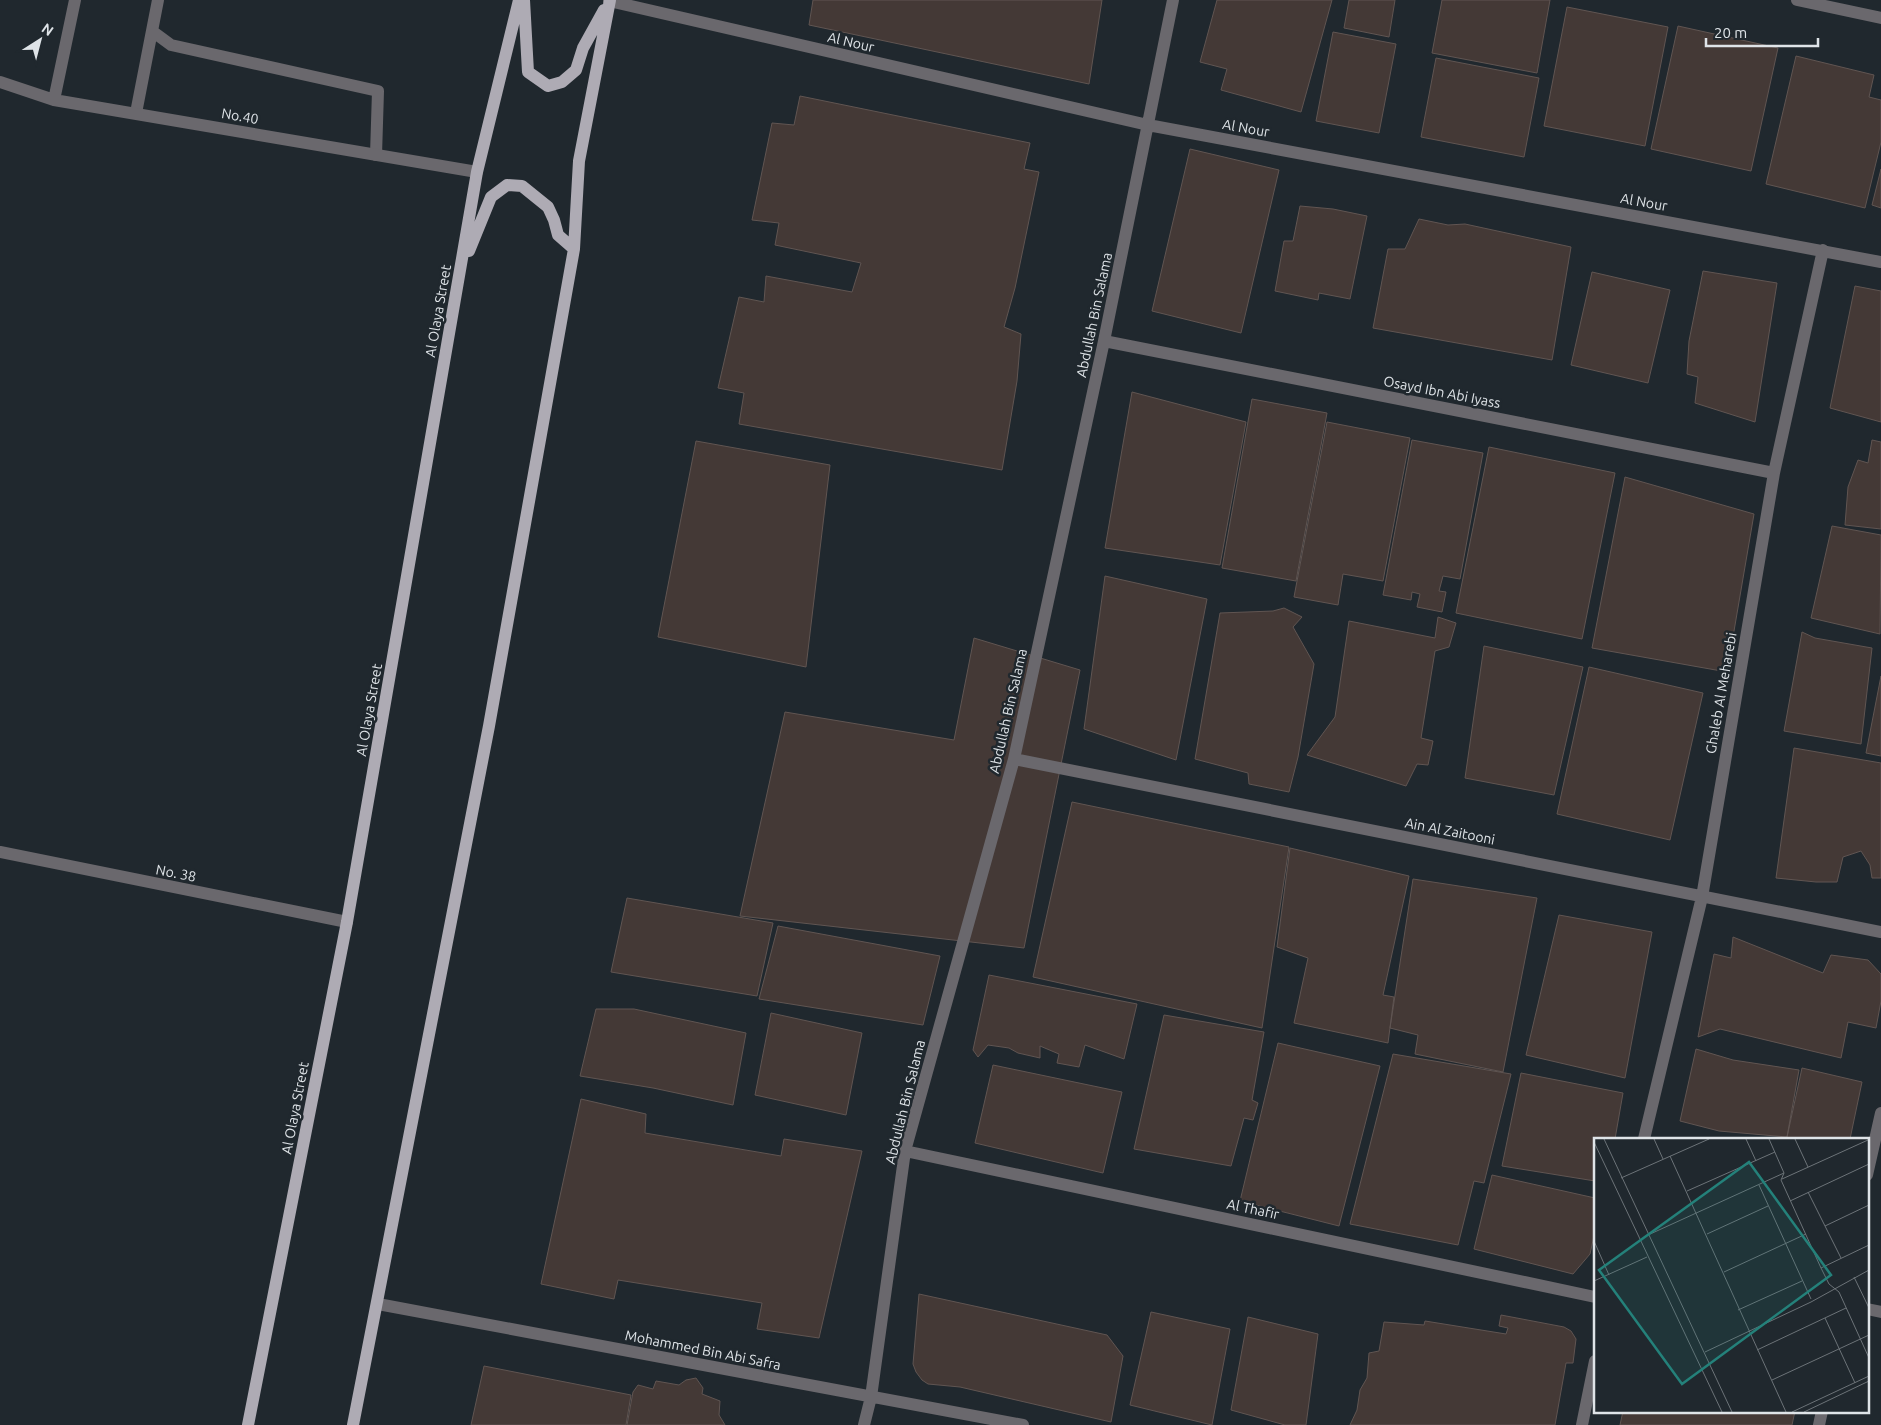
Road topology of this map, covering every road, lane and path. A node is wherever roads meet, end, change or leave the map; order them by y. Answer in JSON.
{"nodes":[{"id":1,"x":75,"y":0,"type":"edge"},
{"id":2,"x":158,"y":0,"type":"edge"},
{"id":3,"x":519,"y":0,"type":"edge"},
{"id":4,"x":524,"y":0,"type":"edge"},
{"id":5,"x":1173,"y":0,"type":"edge"},
{"id":6,"x":1797,"y":0,"type":"edge"},
{"id":7,"x":610,"y":1,"type":"edge"},
{"id":8,"x":1881,"y":18,"type":"edge"},
{"id":9,"x":152,"y":31,"type":"junction"},
{"id":10,"x":0,"y":82,"type":"edge"},
{"id":11,"x":54,"y":100,"type":"junction"},
{"id":12,"x":136,"y":113,"type":"junction"},
{"id":13,"x":1148,"y":126,"type":"junction"},
{"id":14,"x":376,"y":155,"type":"junction"},
{"id":15,"x":477,"y":172,"type":"junction"},
{"id":16,"x":574,"y":249,"type":"junction"},
{"id":17,"x":1823,"y":250,"type":"junction"},
{"id":18,"x":1881,"y":262,"type":"edge"},
{"id":19,"x":459,"y":278,"type":"junction"},
{"id":20,"x":1104,"y":341,"type":"junction"},
{"id":21,"x":1774,"y":473,"type":"junction"},
{"id":22,"x":1014,"y":759,"type":"junction"},
{"id":23,"x":0,"y":852,"type":"edge"},
{"id":24,"x":1702,"y":897,"type":"junction"},
{"id":25,"x":347,"y":922,"type":"junction"},
{"id":26,"x":1881,"y":932,"type":"edge"},
{"id":27,"x":1881,"y":1113,"type":"edge"},
{"id":28,"x":1644,"y":1138,"type":"edge"},
{"id":29,"x":905,"y":1151,"type":"junction"},
{"id":30,"x":1868,"y":1172,"type":"edge"},
{"id":31,"x":1594,"y":1297,"type":"edge"},
{"id":32,"x":378,"y":1304,"type":"junction"},
{"id":33,"x":1868,"y":1309,"type":"edge"},
{"id":34,"x":1881,"y":1312,"type":"edge"},
{"id":35,"x":1594,"y":1365,"type":"edge"},
{"id":36,"x":871,"y":1397,"type":"junction"},
{"id":37,"x":1822,"y":1412,"type":"edge"},
{"id":38,"x":248,"y":1425,"type":"edge"},
{"id":39,"x":354,"y":1425,"type":"edge"},
{"id":40,"x":864,"y":1425,"type":"edge"},
{"id":41,"x":1023,"y":1425,"type":"edge"},
{"id":42,"x":1582,"y":1425,"type":"edge"},
{"id":43,"x":1819,"y":1425,"type":"edge"}],
"edges":[{"from":1,"to":11,"type":"street"},
{"from":2,"to":9,"type":"street"},
{"from":3,"to":15,"type":"main road","name":"Al Olaya Street"},
{"from":4,"to":7,"type":"main road"},
{"from":5,"to":13,"type":"street","name":"Abdullah Bin Salama"},
{"from":6,"to":8,"type":"street"},
{"from":7,"to":13,"type":"street","name":"Al Nour"},
{"from":7,"to":16,"type":"main road"},
{"from":9,"to":12,"type":"street"},
{"from":9,"to":14,"type":"street"},
{"from":10,"to":11,"type":"street","name":"No.40"},
{"from":11,"to":12,"type":"street","name":"No.40"},
{"from":12,"to":14,"type":"street","name":"No.40"},
{"from":13,"to":17,"type":"street","name":"Al Nour"},
{"from":13,"to":20,"type":"street","name":"Abdullah Bin Salama"},
{"from":14,"to":15,"type":"street","name":"No.40"},
{"from":15,"to":19,"type":"main road","name":"Al Olaya Street"},
{"from":16,"to":19,"type":"main road"},
{"from":16,"to":32,"type":"main road"},
{"from":17,"to":18,"type":"street","name":"Al Nour"},
{"from":17,"to":21,"type":"street","name":"Ghaleb Al Meharebi"},
{"from":19,"to":25,"type":"main road","name":"Al Olaya Street"},
{"from":20,"to":21,"type":"street","name":"Osayd Ibn Abi Iyass"},
{"from":20,"to":22,"type":"street","name":"Abdullah Bin Salama"},
{"from":21,"to":24,"type":"street","name":"Ghaleb Al Meharebi"},
{"from":22,"to":24,"type":"street","name":"Ain Al Zaitooni"},
{"from":22,"to":29,"type":"street","name":"Abdullah Bin Salama"},
{"from":23,"to":25,"type":"street","name":"No. 38"},
{"from":24,"to":26,"type":"street","name":"Ain Al Zaitooni"},
{"from":24,"to":28,"type":"street","name":"Ghaleb Al Meharebi"},
{"from":25,"to":38,"type":"main road","name":"Al Olaya Street"},
{"from":27,"to":30,"type":"street"},
{"from":29,"to":31,"type":"street","name":"Al Thafir"},
{"from":29,"to":36,"type":"street","name":"Abdullah Bin Salama"},
{"from":32,"to":36,"type":"street","name":"Mohammed Bin Abi Safra"},
{"from":32,"to":39,"type":"main road"},
{"from":33,"to":34,"type":"street"},
{"from":35,"to":42,"type":"street"},
{"from":36,"to":40,"type":"street","name":"Abdullah Bin Salama"},
{"from":36,"to":41,"type":"street","name":"Mohammed Bin Abi Safra"},
{"from":37,"to":43,"type":"street"}]}
